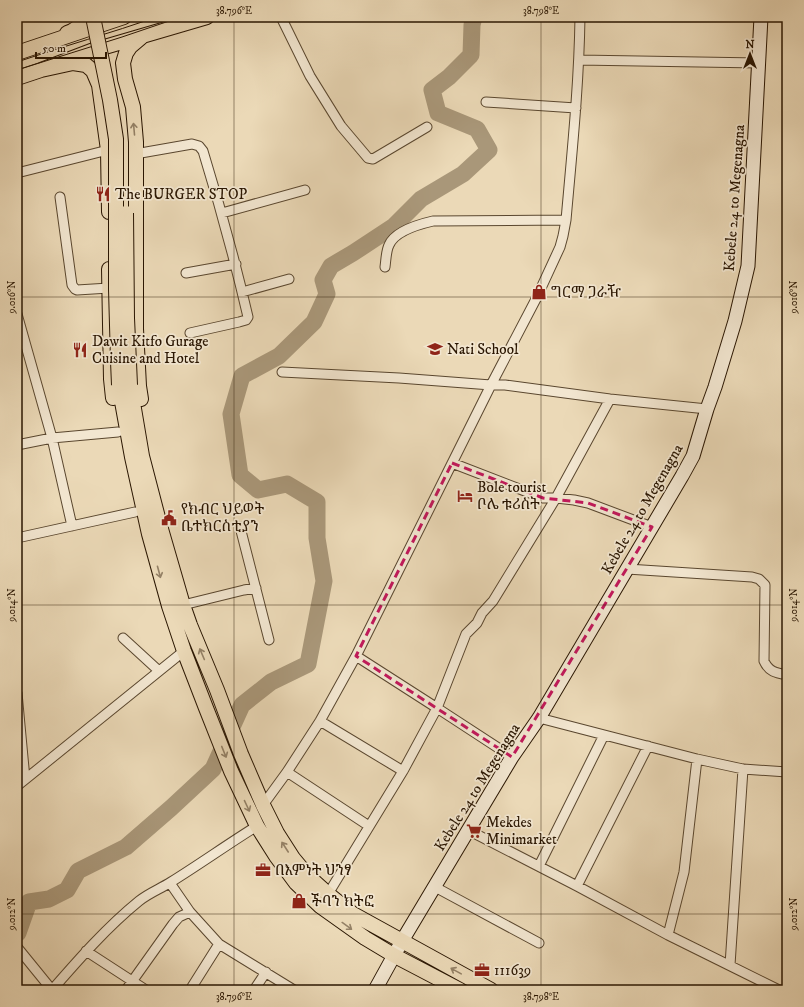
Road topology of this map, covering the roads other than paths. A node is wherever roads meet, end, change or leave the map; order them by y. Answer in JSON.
{"nodes":[{"id":1,"x":101,"y":17,"type":"edge"},
{"id":2,"x":207,"y":17,"type":"edge"},
{"id":3,"x":281,"y":17,"type":"edge"},
{"id":4,"x":580,"y":17,"type":"edge"},
{"id":5,"x":761,"y":17,"type":"edge"},
{"id":6,"x":120,"y":18,"type":"edge"},
{"id":7,"x":85,"y":21,"type":"edge"},
{"id":8,"x":125,"y":48,"type":"junction"},
{"id":9,"x":88,"y":52,"type":"junction"},
{"id":10,"x":17,"y":53,"type":"edge"},
{"id":11,"x":580,"y":60,"type":"junction"},
{"id":12,"x":759,"y":63,"type":"junction"},
{"id":13,"x":41,"y":70,"type":"junction"},
{"id":14,"x":93,"y":71,"type":"junction"},
{"id":15,"x":17,"y":78,"type":"edge"},
{"id":16,"x":486,"y":102,"type":"dead end"},
{"id":17,"x":576,"y":108,"type":"junction"},
{"id":18,"x":427,"y":127,"type":"dead end"},
{"id":19,"x":108,"y":150,"type":"junction"},
{"id":20,"x":135,"y":154,"type":"junction"},
{"id":21,"x":17,"y":173,"type":"edge"},
{"id":22,"x":305,"y":190,"type":"dead end"},
{"id":23,"x":60,"y":196,"type":"dead end"},
{"id":24,"x":222,"y":213,"type":"junction"},
{"id":25,"x":566,"y":220,"type":"junction"},
{"id":26,"x":236,"y":264,"type":"junction"},
{"id":27,"x":385,"y":267,"type":"dead end"},
{"id":28,"x":186,"y":273,"type":"dead end"},
{"id":29,"x":289,"y":279,"type":"dead end"},
{"id":30,"x":109,"y":288,"type":"junction"},
{"id":31,"x":242,"y":292,"type":"junction"},
{"id":32,"x":17,"y":314,"type":"edge"},
{"id":33,"x":190,"y":333,"type":"dead end"},
{"id":34,"x":21,"y":347,"type":"edge"},
{"id":35,"x":282,"y":372,"type":"dead end"},
{"id":36,"x":124,"y":385,"type":"junction"},
{"id":37,"x":491,"y":385,"type":"junction"},
{"id":38,"x":610,"y":399,"type":"junction"},
{"id":39,"x":707,"y":409,"type":"junction"},
{"id":40,"x":118,"y":432,"type":"junction"},
{"id":41,"x":52,"y":438,"type":"junction"},
{"id":42,"x":17,"y":445,"type":"edge"},
{"id":43,"x":452,"y":463,"type":"junction"},
{"id":44,"x":556,"y":498,"type":"junction"},
{"id":45,"x":135,"y":512,"type":"junction"},
{"id":46,"x":72,"y":526,"type":"junction"},
{"id":47,"x":652,"y":526,"type":"junction"},
{"id":48,"x":240,"y":527,"type":"dead end"},
{"id":49,"x":155,"y":532,"type":"junction"},
{"id":50,"x":17,"y":538,"type":"edge"},
{"id":51,"x":627,"y":568,"type":"junction"},
{"id":52,"x":256,"y":588,"type":"junction"},
{"id":53,"x":183,"y":605,"type":"junction"},
{"id":54,"x":123,"y":638,"type":"dead end"},
{"id":55,"x":269,"y":640,"type":"dead end"},
{"id":56,"x":184,"y":651,"type":"junction"},
{"id":57,"x":356,"y":656,"type":"junction"},
{"id":58,"x":159,"y":671,"type":"junction"},
{"id":59,"x":787,"y":675,"type":"edge"},
{"id":60,"x":17,"y":693,"type":"edge"},
{"id":61,"x":437,"y":708,"type":"junction"},
{"id":62,"x":539,"y":718,"type":"junction"},
{"id":63,"x":228,"y":720,"type":"junction"},
{"id":64,"x":320,"y":721,"type":"junction"},
{"id":65,"x":214,"y":727,"type":"junction"},
{"id":66,"x":604,"y":735,"type":"junction"},
{"id":67,"x":648,"y":746,"type":"junction"},
{"id":68,"x":20,"y":755,"type":"edge"},
{"id":69,"x":512,"y":756,"type":"junction"},
{"id":70,"x":697,"y":759,"type":"junction"},
{"id":71,"x":743,"y":769,"type":"junction"},
{"id":72,"x":402,"y":771,"type":"junction"},
{"id":73,"x":287,"y":772,"type":"junction"},
{"id":74,"x":787,"y":772,"type":"edge"},
{"id":75,"x":25,"y":779,"type":"junction"},
{"id":76,"x":17,"y":786,"type":"edge"},
{"id":77,"x":263,"y":806,"type":"junction"},
{"id":78,"x":257,"y":826,"type":"junction"},
{"id":79,"x":369,"y":826,"type":"junction"},
{"id":80,"x":468,"y":830,"type":"junction"},
{"id":81,"x":539,"y":866,"type":"junction"},
{"id":82,"x":170,"y":883,"type":"junction"},
{"id":83,"x":577,"y":886,"type":"junction"},
{"id":84,"x":435,"y":887,"type":"junction"},
{"id":85,"x":328,"y":894,"type":"junction"},
{"id":86,"x":190,"y":912,"type":"junction"},
{"id":87,"x":668,"y":935,"type":"junction"},
{"id":88,"x":402,"y":942,"type":"junction"},
{"id":89,"x":219,"y":944,"type":"junction"},
{"id":90,"x":539,"y":944,"type":"dead end"},
{"id":91,"x":17,"y":947,"type":"edge"},
{"id":92,"x":86,"y":952,"type":"junction"},
{"id":93,"x":395,"y":956,"type":"junction"},
{"id":94,"x":730,"y":965,"type":"junction"},
{"id":95,"x":266,"y":972,"type":"junction"},
{"id":96,"x":132,"y":981,"type":"junction"},
{"id":97,"x":52,"y":990,"type":"edge"},
{"id":98,"x":126,"y":990,"type":"edge"},
{"id":99,"x":146,"y":990,"type":"edge"},
{"id":100,"x":190,"y":990,"type":"edge"},
{"id":101,"x":254,"y":990,"type":"edge"},
{"id":102,"x":294,"y":990,"type":"edge"},
{"id":103,"x":375,"y":990,"type":"edge"},
{"id":104,"x":460,"y":990,"type":"edge"},
{"id":105,"x":491,"y":990,"type":"edge"},
{"id":106,"x":779,"y":990,"type":"edge"}],
"edges":[{"from":1,"to":36,"type":"main road","bridge":true},
{"from":2,"to":8,"type":"main road"},
{"from":3,"to":18,"type":"street"},
{"from":4,"to":11,"type":"street"},
{"from":5,"to":12,"type":"main road","name":"Kebele 24 to Megenagna"},
{"from":6,"to":7,"type":"main road"},
{"from":6,"to":8,"type":"main road"},
{"from":7,"to":9,"type":"main road"},
{"from":7,"to":10,"type":"main road"},
{"from":7,"to":36,"type":"main road","bridge":true},
{"from":8,"to":9,"type":"main road"},
{"from":20,"to":8,"type":"main road","one_way":true},
{"from":9,"to":13,"type":"main road"},
{"from":9,"to":14,"type":"main road"},
{"from":11,"to":12,"type":"street"},
{"from":11,"to":17,"type":"street"},
{"from":12,"to":39,"type":"main road","name":"Kebele 24 to Megenagna"},
{"from":13,"to":14,"type":"main road"},
{"from":13,"to":15,"type":"main road"},
{"from":14,"to":19,"type":"main road"},
{"from":16,"to":17,"type":"street"},
{"from":17,"to":25,"type":"street"},
{"from":19,"to":21,"type":"street"},
{"from":19,"to":30,"type":"main road"},
{"from":20,"to":24,"type":"street"},
{"from":20,"to":49,"type":"main road"},
{"from":22,"to":24,"type":"street"},
{"from":23,"to":30,"type":"street"},
{"from":24,"to":26,"type":"street"},
{"from":25,"to":27,"type":"street"},
{"from":25,"to":37,"type":"street"},
{"from":26,"to":28,"type":"street"},
{"from":26,"to":31,"type":"street"},
{"from":29,"to":31,"type":"street"},
{"from":30,"to":40,"type":"main road"},
{"from":31,"to":33,"type":"street"},
{"from":32,"to":34,"type":"street"},
{"from":34,"to":41,"type":"street"},
{"from":35,"to":37,"type":"street"},
{"from":36,"to":49,"type":"main road"},
{"from":37,"to":38,"type":"street"},
{"from":37,"to":43,"type":"street"},
{"from":38,"to":39,"type":"street"},
{"from":38,"to":44,"type":"street"},
{"from":39,"to":47,"type":"main road","name":"Kebele 24 to Megenagna"},
{"from":40,"to":41,"type":"street"},
{"from":40,"to":45,"type":"main road"},
{"from":41,"to":42,"type":"street"},
{"from":41,"to":46,"type":"street"},
{"from":43,"to":44,"type":"street"},
{"from":43,"to":57,"type":"street"},
{"from":44,"to":47,"type":"street"},
{"from":44,"to":61,"type":"street"},
{"from":45,"to":46,"type":"street"},
{"from":45,"to":49,"type":"main road"},
{"from":46,"to":50,"type":"street"},
{"from":47,"to":51,"type":"main road","name":"Kebele 24 to Megenagna"},
{"from":48,"to":52,"type":"street"},
{"from":49,"to":53,"type":"main road"},
{"from":49,"to":56,"type":"main road","one_way":true},
{"from":51,"to":59,"type":"street"},
{"from":51,"to":62,"type":"main road","name":"Kebele 24 to Megenagna"},
{"from":52,"to":53,"type":"street"},
{"from":52,"to":55,"type":"street"},
{"from":63,"to":53,"type":"main road","one_way":true},
{"from":54,"to":58,"type":"street"},
{"from":56,"to":58,"type":"street"},
{"from":56,"to":65,"type":"main road"},
{"from":57,"to":61,"type":"street"},
{"from":57,"to":64,"type":"street"},
{"from":58,"to":75,"type":"street"},
{"from":60,"to":68,"type":"street"},
{"from":61,"to":69,"type":"street"},
{"from":61,"to":72,"type":"street"},
{"from":62,"to":66,"type":"street"},
{"from":62,"to":69,"type":"main road","name":"Kebele 24 to Megenagna"},
{"from":63,"to":65,"type":"main road"},
{"from":63,"to":77,"type":"main road"},
{"from":64,"to":72,"type":"street"},
{"from":64,"to":73,"type":"street"},
{"from":65,"to":78,"type":"main road","one_way":true},
{"from":66,"to":67,"type":"street"},
{"from":66,"to":81,"type":"street"},
{"from":67,"to":70,"type":"street"},
{"from":67,"to":83,"type":"street"},
{"from":68,"to":75,"type":"street"},
{"from":69,"to":80,"type":"main road","name":"Kebele 24 to Megenagna"},
{"from":70,"to":71,"type":"street"},
{"from":70,"to":87,"type":"street"},
{"from":71,"to":74,"type":"street"},
{"from":71,"to":94,"type":"street"},
{"from":72,"to":79,"type":"street"},
{"from":73,"to":77,"type":"street"},
{"from":73,"to":79,"type":"street"},
{"from":75,"to":76,"type":"street"},
{"from":85,"to":77,"type":"main road","one_way":true},
{"from":78,"to":82,"type":"street"},
{"from":78,"to":93,"type":"main road","one_way":true},
{"from":79,"to":85,"type":"street"},
{"from":80,"to":81,"type":"street"},
{"from":80,"to":84,"type":"main road","name":"Kebele 24 to Megenagna"},
{"from":81,"to":83,"type":"street"},
{"from":82,"to":86,"type":"street"},
{"from":82,"to":92,"type":"street"},
{"from":83,"to":87,"type":"street"},
{"from":84,"to":88,"type":"main road","name":"Kebele 24 to Megenagna"},
{"from":84,"to":90,"type":"street"},
{"from":85,"to":88,"type":"main road"},
{"from":86,"to":89,"type":"street"},
{"from":86,"to":96,"type":"street"},
{"from":87,"to":94,"type":"street"},
{"from":88,"to":93,"type":"main road","name":"Kebele 24 to Megenagna"},
{"from":105,"to":88,"type":"main road","one_way":true},
{"from":89,"to":95,"type":"street"},
{"from":89,"to":100,"type":"street"},
{"from":91,"to":97,"type":"street"},
{"from":92,"to":96,"type":"street"},
{"from":92,"to":97,"type":"street"},
{"from":93,"to":103,"type":"main road"},
{"from":93,"to":104,"type":"main road"},
{"from":94,"to":106,"type":"street"},
{"from":95,"to":101,"type":"street"},
{"from":95,"to":102,"type":"street"},
{"from":96,"to":98,"type":"street"},
{"from":96,"to":99,"type":"street"}]}
